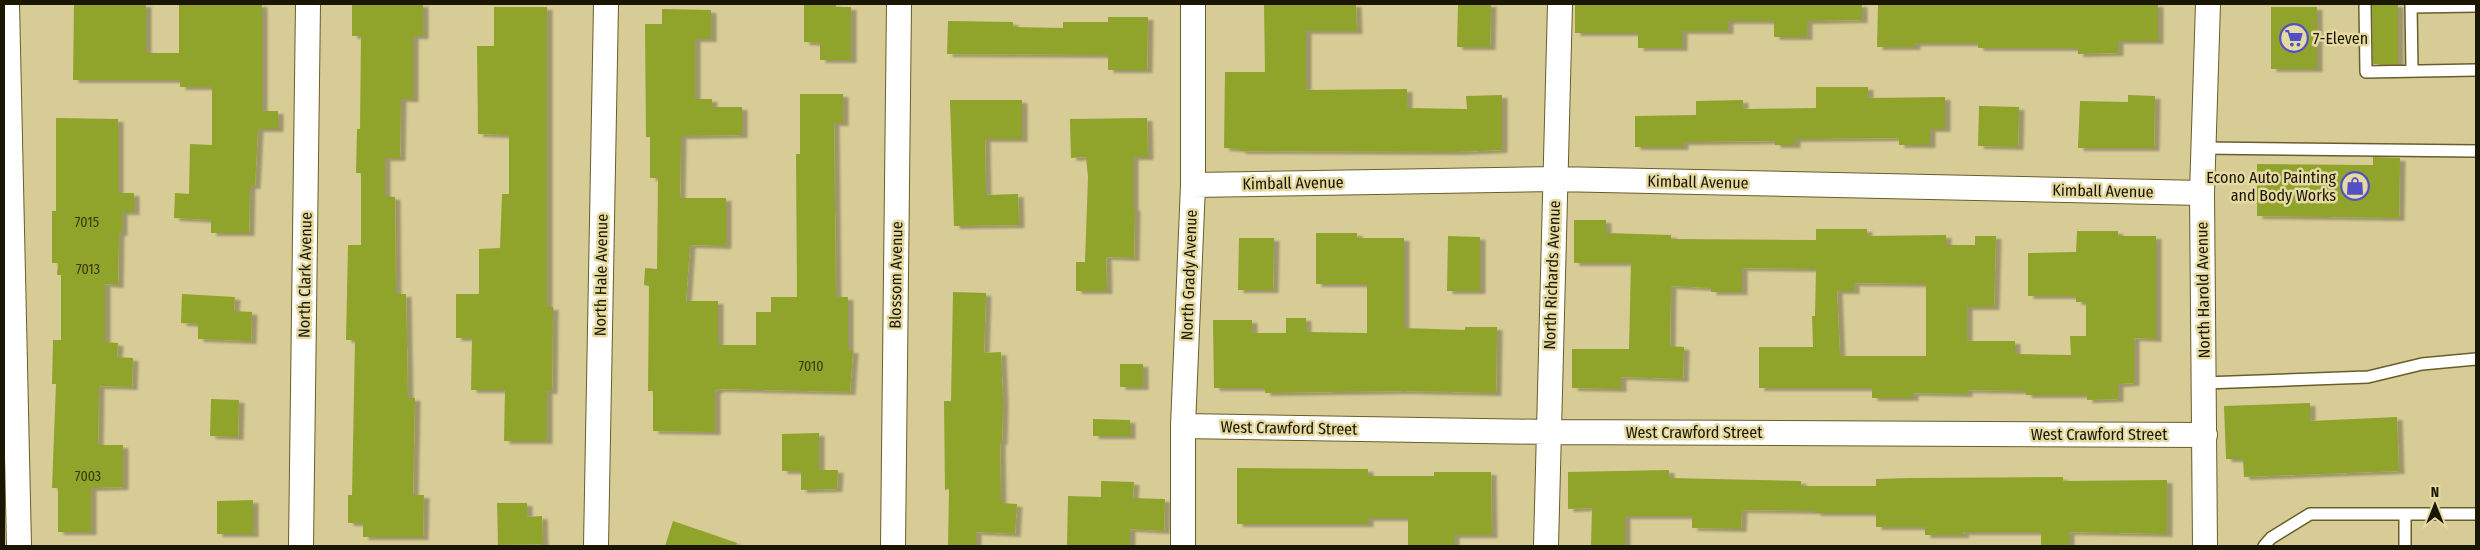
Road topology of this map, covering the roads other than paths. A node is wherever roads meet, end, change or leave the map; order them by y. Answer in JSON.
{"nodes":[{"id":1,"x":7,"y":4,"type":"edge"},
{"id":2,"x":308,"y":4,"type":"edge"},
{"id":3,"x":606,"y":4,"type":"edge"},
{"id":4,"x":900,"y":4,"type":"edge"},
{"id":5,"x":1193,"y":4,"type":"edge"},
{"id":6,"x":1560,"y":4,"type":"edge"},
{"id":7,"x":2208,"y":4,"type":"edge"},
{"id":8,"x":2364,"y":4,"type":"edge"},
{"id":9,"x":2411,"y":6,"type":"edge"},
{"id":10,"x":2476,"y":6,"type":"edge"},
{"id":11,"x":2476,"y":70,"type":"edge"},
{"id":12,"x":2412,"y":71,"type":"junction"},
{"id":13,"x":2204,"y":148,"type":"junction"},
{"id":14,"x":2476,"y":151,"type":"edge"},
{"id":15,"x":1555,"y":179,"type":"junction"},
{"id":16,"x":1193,"y":184,"type":"junction"},
{"id":17,"x":2202,"y":193,"type":"junction"},
{"id":18,"x":2476,"y":359,"type":"edge"},
{"id":19,"x":2204,"y":383,"type":"junction"},
{"id":20,"x":1183,"y":426,"type":"junction"},
{"id":21,"x":1548,"y":432,"type":"junction"},
{"id":22,"x":2205,"y":434,"type":"junction"},
{"id":23,"x":2405,"y":514,"type":"junction"},
{"id":24,"x":2476,"y":514,"type":"edge"},
{"id":25,"x":2267,"y":542,"type":"edge"},
{"id":26,"x":19,"y":546,"type":"edge"},
{"id":27,"x":301,"y":546,"type":"edge"},
{"id":28,"x":596,"y":546,"type":"edge"},
{"id":29,"x":892,"y":546,"type":"edge"},
{"id":30,"x":1183,"y":546,"type":"edge"},
{"id":31,"x":1546,"y":546,"type":"edge"},
{"id":32,"x":2205,"y":546,"type":"edge"},
{"id":33,"x":2405,"y":546,"type":"edge"}],
"edges":[{"from":1,"to":26,"type":"street"},
{"from":2,"to":27,"type":"street","name":"North Clark Avenue"},
{"from":3,"to":28,"type":"street","name":"North Hale Avenue"},
{"from":4,"to":29,"type":"street","name":"Blossom Avenue"},
{"from":5,"to":16,"type":"street","name":"North Grady Avenue"},
{"from":6,"to":15,"type":"street","name":"North Richards Avenue"},
{"from":7,"to":13,"type":"street","name":"North Harold Avenue"},
{"from":8,"to":12,"type":"lane"},
{"from":9,"to":10,"type":"lane"},
{"from":9,"to":12,"type":"lane"},
{"from":11,"to":12,"type":"lane"},
{"from":13,"to":14,"type":"lane"},
{"from":13,"to":17,"type":"street","name":"North Harold Avenue"},
{"from":15,"to":16,"type":"street","name":"Kimball Avenue"},
{"from":15,"to":17,"type":"street","name":"Kimball Avenue"},
{"from":15,"to":21,"type":"street","name":"North Richards Avenue"},
{"from":16,"to":20,"type":"street","name":"North Grady Avenue"},
{"from":17,"to":19,"type":"street","name":"North Harold Avenue"},
{"from":18,"to":19,"type":"lane"},
{"from":19,"to":22,"type":"street","name":"North Harold Avenue"},
{"from":20,"to":21,"type":"street","name":"West Crawford Street"},
{"from":20,"to":30,"type":"street","name":"North Grady Avenue"},
{"from":21,"to":22,"type":"street","name":"West Crawford Street"},
{"from":21,"to":31,"type":"street","name":"North Richards Avenue"},
{"from":22,"to":32,"type":"street","name":"North Harold Avenue"},
{"from":23,"to":24,"type":"lane"},
{"from":23,"to":25,"type":"lane"},
{"from":23,"to":33,"type":"lane"}]}
